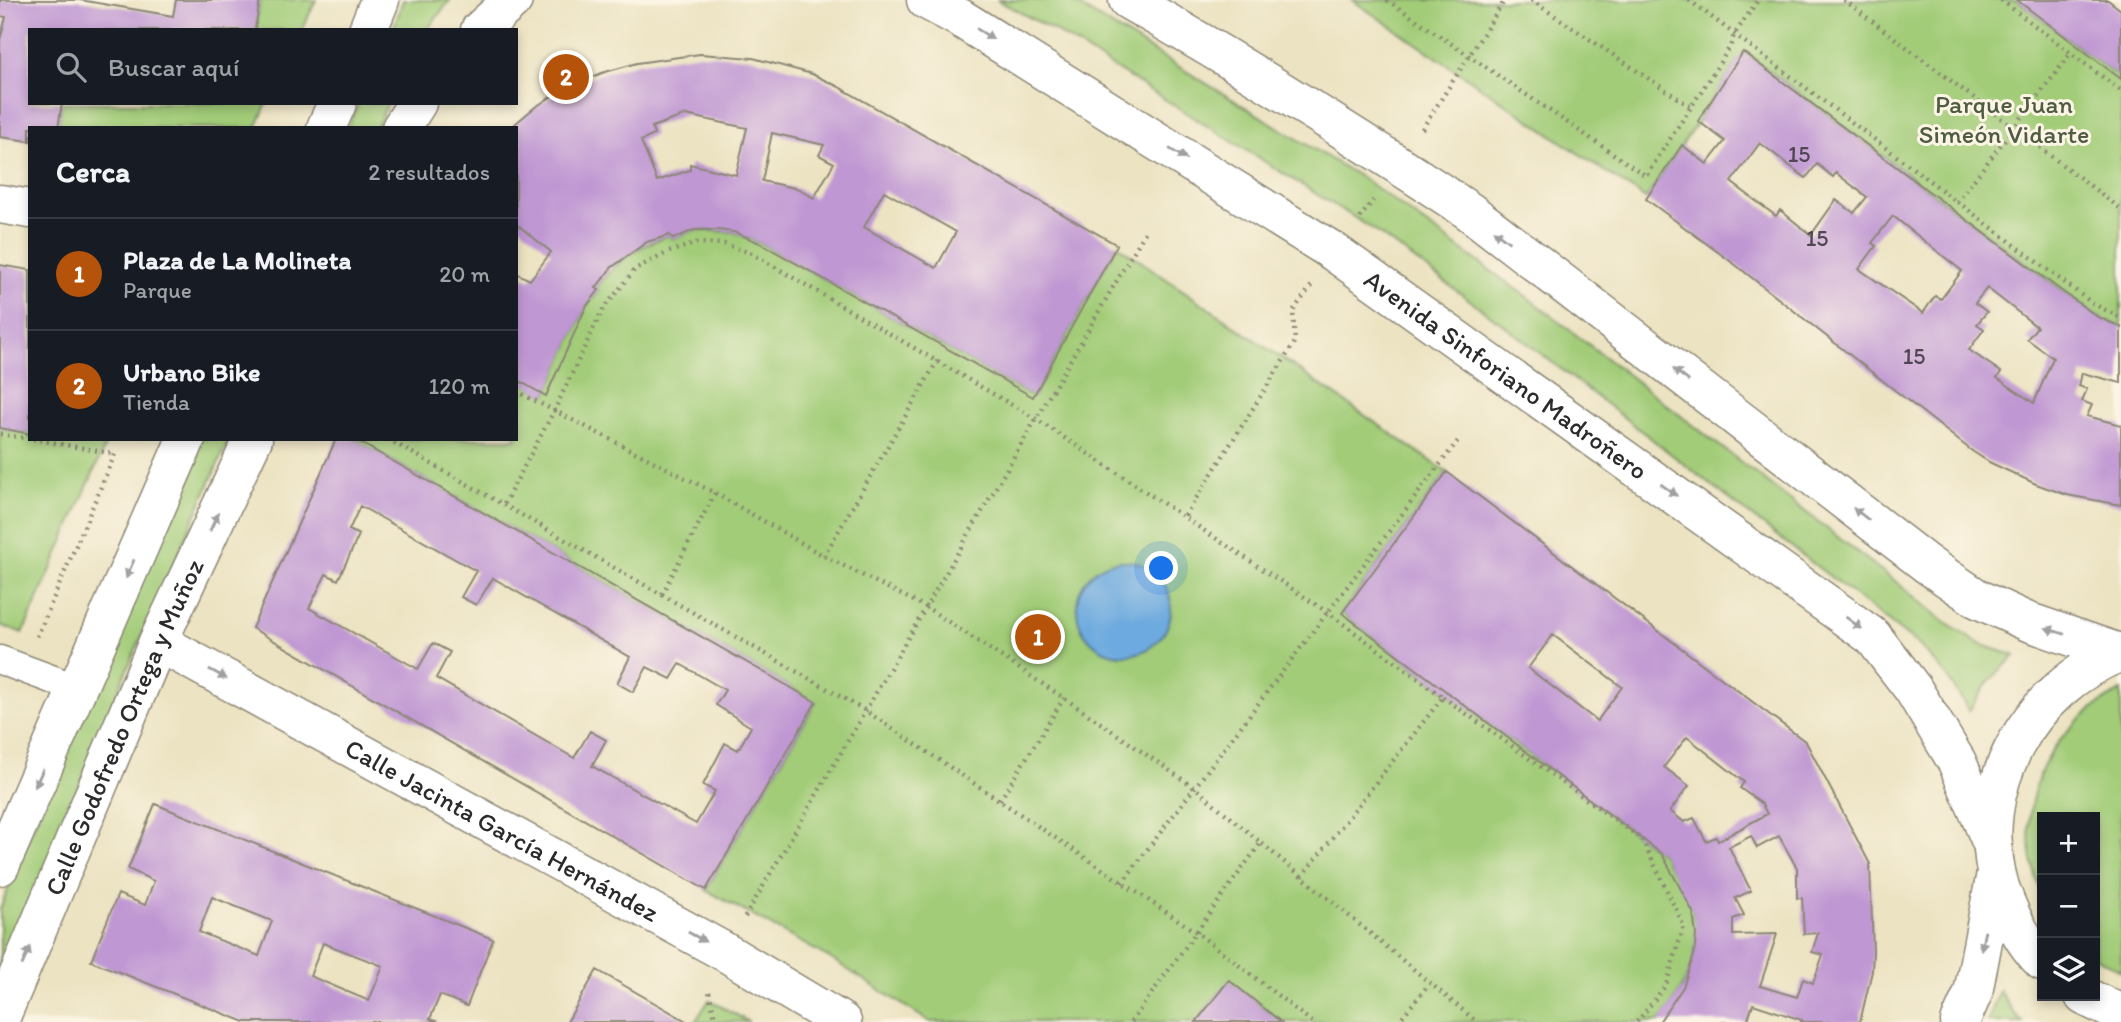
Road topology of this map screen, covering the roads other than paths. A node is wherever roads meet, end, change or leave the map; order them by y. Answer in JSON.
{"nodes":[{"id":1,"x":380,"y":0,"type":"edge"},
{"id":2,"x":513,"y":0,"type":"edge"},
{"id":3,"x":926,"y":0,"type":"edge"},
{"id":4,"x":1128,"y":0,"type":"edge"},
{"id":5,"x":369,"y":28,"type":"edge"},
{"id":6,"x":482,"y":28,"type":"edge"},
{"id":7,"x":336,"y":105,"type":"edge"},
{"id":8,"x":416,"y":105,"type":"edge"},
{"id":9,"x":327,"y":126,"type":"edge"},
{"id":10,"x":402,"y":126,"type":"edge"},
{"id":11,"x":0,"y":204,"type":"edge"},
{"id":12,"x":28,"y":209,"type":"edge"},
{"id":13,"x":185,"y":441,"type":"edge"},
{"id":14,"x":252,"y":441,"type":"edge"},
{"id":15,"x":158,"y":642,"type":"junction"},
{"id":16,"x":2120,"y":652,"type":"edge"},
{"id":17,"x":12,"y":664,"type":"edge"},
{"id":18,"x":78,"y":689,"type":"junction"},
{"id":19,"x":1994,"y":859,"type":"junction"},
{"id":20,"x":0,"y":866,"type":"edge"},
{"id":21,"x":2037,"y":954,"type":"edge"},
{"id":22,"x":2094,"y":1001,"type":"edge"},
{"id":23,"x":2121,"y":1014,"type":"edge"},
{"id":24,"x":0,"y":1019,"type":"edge"},
{"id":25,"x":842,"y":1022,"type":"edge"},
{"id":26,"x":1960,"y":1022,"type":"edge"}],
"edges":[{"from":1,"to":5,"type":"main road"},
{"from":2,"to":6,"type":"main road"},
{"from":3,"to":19,"type":"main road","name":"Avenida Sinforiano Madroñero","one_way":true},
{"from":16,"to":4,"type":"main road","one_way":true},
{"from":7,"to":9,"type":"main road"},
{"from":8,"to":10,"type":"main road"},
{"from":11,"to":12,"type":"main road"},
{"from":13,"to":18,"type":"main road","one_way":true},
{"from":15,"to":14,"type":"main road","name":"Calle Godofredo Ortega y Muñoz","one_way":true},
{"from":24,"to":15,"type":"main road","name":"Calle Godofredo Ortega y Muñoz","one_way":true},
{"from":15,"to":25,"type":"main road","name":"Calle Jacinta García Hernández","one_way":true},
{"from":16,"to":19,"type":"main road"},
{"from":17,"to":18,"type":"street"},
{"from":18,"to":20,"type":"main road","one_way":true},
{"from":19,"to":21,"type":"main road","name":"Avenida Sinforiano Madroñero"},
{"from":19,"to":26,"type":"main road","one_way":true},
{"from":22,"to":23,"type":"main road"}]}
